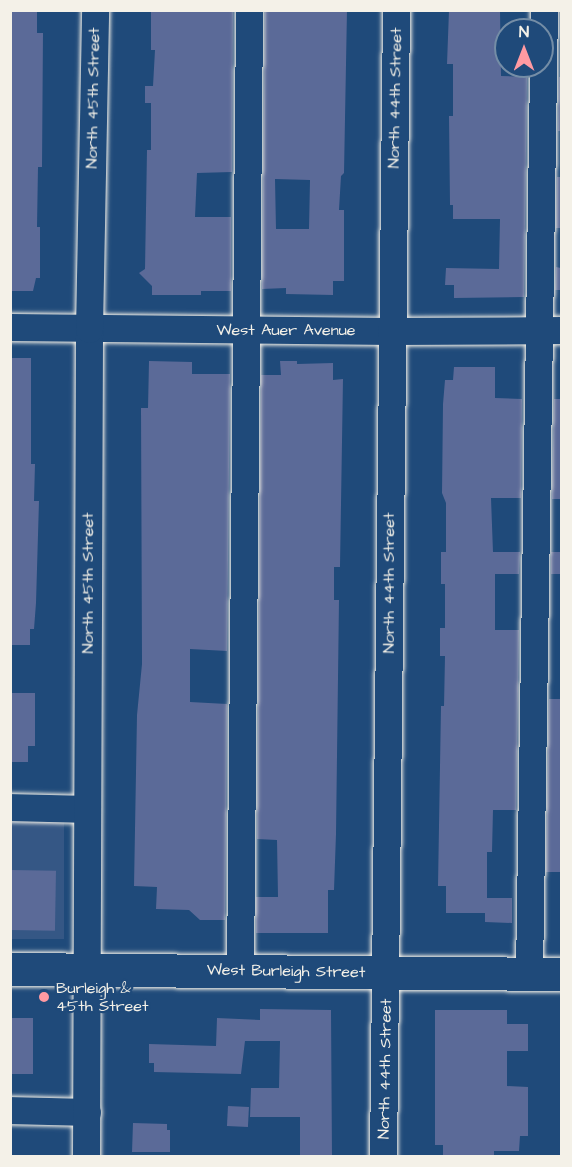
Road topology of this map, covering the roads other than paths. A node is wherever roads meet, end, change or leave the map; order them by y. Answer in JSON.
{"nodes":[{"id":1,"x":95,"y":10,"type":"edge"},
{"id":2,"x":249,"y":10,"type":"edge"},
{"id":3,"x":396,"y":10,"type":"edge"},
{"id":4,"x":544,"y":10,"type":"edge"},
{"id":5,"x":10,"y":327,"type":"edge"},
{"id":6,"x":89,"y":329,"type":"junction"},
{"id":7,"x":244,"y":330,"type":"junction"},
{"id":8,"x":551,"y":330,"type":"edge"},
{"id":9,"x":391,"y":332,"type":"junction"},
{"id":10,"x":10,"y":807,"type":"edge"},
{"id":11,"x":87,"y":809,"type":"junction"},
{"id":12,"x":10,"y":969,"type":"edge"},
{"id":13,"x":88,"y":970,"type":"junction"},
{"id":14,"x":240,"y":971,"type":"junction"},
{"id":15,"x":386,"y":972,"type":"junction"},
{"id":16,"x":529,"y":974,"type":"junction"},
{"id":17,"x":561,"y":974,"type":"edge"},
{"id":18,"x":10,"y":1110,"type":"edge"},
{"id":19,"x":87,"y":1112,"type":"junction"},
{"id":20,"x":86,"y":1156,"type":"edge"},
{"id":21,"x":383,"y":1156,"type":"edge"}],
"edges":[{"from":1,"to":6,"type":"street","name":"North 45th Street"},
{"from":2,"to":7,"type":"street"},
{"from":3,"to":9,"type":"street","name":"North 44th Street"},
{"from":4,"to":8,"type":"street"},
{"from":5,"to":6,"type":"street","name":"West Auer Avenue"},
{"from":6,"to":7,"type":"street","name":"West Auer Avenue"},
{"from":6,"to":11,"type":"street","name":"North 45th Street"},
{"from":7,"to":9,"type":"street","name":"West Auer Avenue"},
{"from":7,"to":14,"type":"street"},
{"from":8,"to":9,"type":"street","name":"West Auer Avenue"},
{"from":8,"to":16,"type":"street"},
{"from":9,"to":15,"type":"street","name":"North 44th Street"},
{"from":10,"to":11,"type":"street"},
{"from":11,"to":13,"type":"street","name":"North 45th Street"},
{"from":12,"to":13,"type":"main road","name":"West Burleigh Street"},
{"from":13,"to":14,"type":"main road","name":"West Burleigh Street"},
{"from":13,"to":19,"type":"street","name":"North 45th Street"},
{"from":14,"to":15,"type":"main road","name":"West Burleigh Street"},
{"from":15,"to":16,"type":"main road","name":"West Burleigh Street"},
{"from":15,"to":21,"type":"street","name":"North 44th Street"},
{"from":16,"to":17,"type":"main road","name":"West Burleigh Street"},
{"from":18,"to":19,"type":"street"},
{"from":19,"to":20,"type":"street","name":"North 45th Street"}]}
